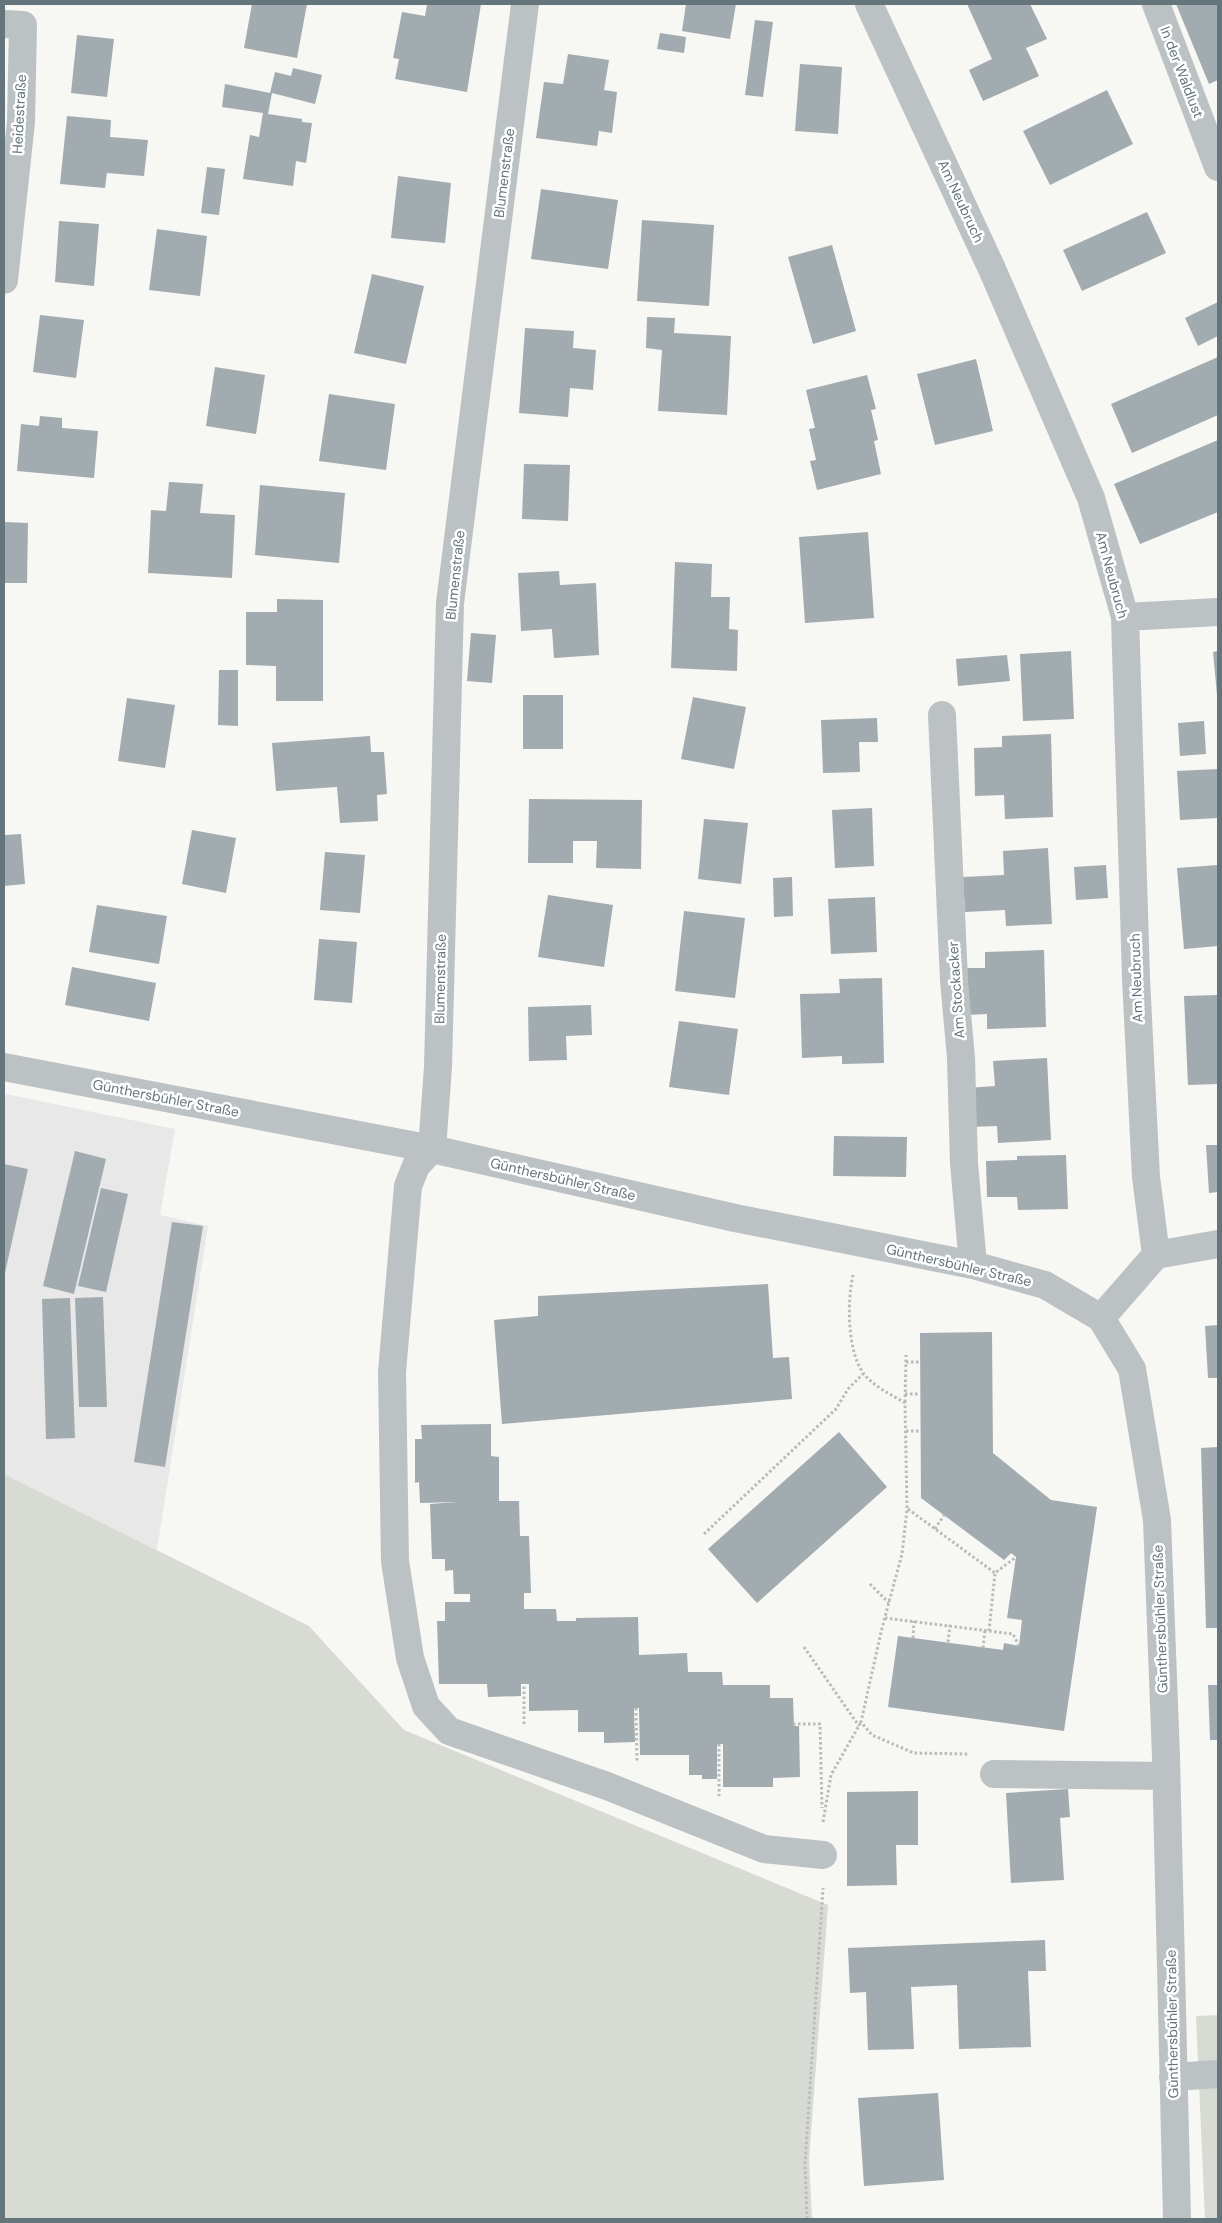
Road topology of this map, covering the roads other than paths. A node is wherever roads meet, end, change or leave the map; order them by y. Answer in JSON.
{"nodes":[{"id":1,"x":525,"y":4,"type":"edge"},
{"id":2,"x":869,"y":4,"type":"edge"},
{"id":3,"x":1156,"y":4,"type":"edge"},
{"id":4,"x":4,"y":24,"type":"edge"},
{"id":5,"x":1218,"y":167,"type":"edge"},
{"id":6,"x":4,"y":280,"type":"edge"},
{"id":7,"x":1218,"y":612,"type":"edge"},
{"id":8,"x":1125,"y":617,"type":"junction"},
{"id":9,"x":942,"y":715,"type":"dead end"},
{"id":10,"x":4,"y":1067,"type":"edge"},
{"id":11,"x":432,"y":1149,"type":"junction"},
{"id":12,"x":1218,"y":1244,"type":"edge"},
{"id":13,"x":1156,"y":1255,"type":"junction"},
{"id":14,"x":973,"y":1265,"type":"junction"},
{"id":15,"x":1101,"y":1318,"type":"junction"},
{"id":16,"x":994,"y":1774,"type":"dead end"},
{"id":17,"x":1166,"y":1776,"type":"junction"},
{"id":18,"x":823,"y":1855,"type":"road end"},
{"id":19,"x":1218,"y":2074,"type":"edge"},
{"id":20,"x":1174,"y":2077,"type":"junction"},
{"id":21,"x":1177,"y":2219,"type":"edge"}],
"edges":[{"from":1,"to":11,"type":"street","name":"Blumenstraße"},
{"from":2,"to":8,"type":"street","name":"Am Neubruch"},
{"from":3,"to":5,"type":"street","name":"In der Waldlust"},
{"from":4,"to":6,"type":"street","name":"Heidestraße"},
{"from":7,"to":8,"type":"street"},
{"from":8,"to":13,"type":"street","name":"Am Neubruch"},
{"from":9,"to":14,"type":"street","name":"Am Stockacker"},
{"from":10,"to":11,"type":"street","name":"Günthersbühler Straße"},
{"from":11,"to":14,"type":"street","name":"Günthersbühler Straße"},
{"from":11,"to":18,"type":"street"},
{"from":12,"to":13,"type":"street"},
{"from":13,"to":15,"type":"street"},
{"from":14,"to":15,"type":"street","name":"Günthersbühler Straße"},
{"from":15,"to":17,"type":"street","name":"Günthersbühler Straße"},
{"from":16,"to":17,"type":"street"},
{"from":17,"to":20,"type":"street","name":"Günthersbühler Straße"},
{"from":19,"to":20,"type":"street"},
{"from":20,"to":21,"type":"street","name":"Günthersbühler Straße"}]}
